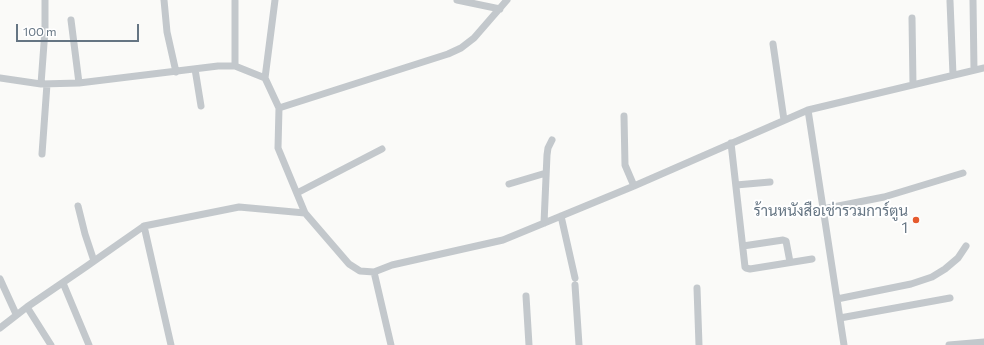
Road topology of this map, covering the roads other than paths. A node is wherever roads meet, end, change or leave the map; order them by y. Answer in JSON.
{"nodes":[{"id":1,"x":45,"y":0,"type":"edge"},
{"id":2,"x":164,"y":0,"type":"edge"},
{"id":3,"x":275,"y":0,"type":"edge"},
{"id":4,"x":457,"y":0,"type":"edge"},
{"id":5,"x":507,"y":0,"type":"edge"},
{"id":6,"x":974,"y":0,"type":"edge"},
{"id":7,"x":235,"y":1,"type":"dead end"},
{"id":8,"x":950,"y":1,"type":"edge"},
{"id":9,"x":500,"y":9,"type":"junction"},
{"id":10,"x":912,"y":18,"type":"dead end"},
{"id":11,"x":71,"y":20,"type":"dead end"},
{"id":12,"x":773,"y":44,"type":"dead end"},
{"id":13,"x":235,"y":66,"type":"junction"},
{"id":14,"x":984,"y":68,"type":"edge"},
{"id":15,"x":195,"y":69,"type":"junction"},
{"id":16,"x":974,"y":70,"type":"junction"},
{"id":17,"x":176,"y":72,"type":"junction"},
{"id":18,"x":954,"y":75,"type":"junction"},
{"id":19,"x":0,"y":78,"type":"edge"},
{"id":20,"x":265,"y":78,"type":"junction"},
{"id":21,"x":79,"y":83,"type":"junction"},
{"id":22,"x":44,"y":84,"type":"junction"},
{"id":23,"x":913,"y":85,"type":"junction"},
{"id":24,"x":201,"y":106,"type":"dead end"},
{"id":25,"x":279,"y":108,"type":"junction"},
{"id":26,"x":808,"y":110,"type":"junction"},
{"id":27,"x":624,"y":116,"type":"dead end"},
{"id":28,"x":784,"y":120,"type":"junction"},
{"id":29,"x":552,"y":140,"type":"dead end"},
{"id":30,"x":731,"y":144,"type":"junction"},
{"id":31,"x":382,"y":148,"type":"dead end"},
{"id":32,"x":42,"y":154,"type":"dead end"},
{"id":33,"x":963,"y":173,"type":"dead end"},
{"id":34,"x":546,"y":174,"type":"junction"},
{"id":35,"x":770,"y":182,"type":"dead end"},
{"id":36,"x":509,"y":184,"type":"dead end"},
{"id":37,"x":736,"y":185,"type":"junction"},
{"id":38,"x":634,"y":186,"type":"junction"},
{"id":39,"x":297,"y":193,"type":"junction"},
{"id":40,"x":78,"y":206,"type":"dead end"},
{"id":41,"x":823,"y":210,"type":"junction"},
{"id":42,"x":305,"y":213,"type":"junction"},
{"id":43,"x":561,"y":216,"type":"junction"},
{"id":44,"x":544,"y":223,"type":"junction"},
{"id":45,"x":144,"y":226,"type":"junction"},
{"id":46,"x":743,"y":246,"type":"junction"},
{"id":47,"x":966,"y":246,"type":"dead end"},
{"id":48,"x":812,"y":259,"type":"dead end"},
{"id":49,"x":94,"y":261,"type":"junction"},
{"id":50,"x":790,"y":262,"type":"junction"},
{"id":51,"x":374,"y":272,"type":"junction"},
{"id":52,"x":0,"y":279,"type":"edge"},
{"id":53,"x":63,"y":282,"type":"junction"},
{"id":54,"x":697,"y":288,"type":"dead end"},
{"id":55,"x":526,"y":296,"type":"dead end"},
{"id":56,"x":950,"y":298,"type":"dead end"},
{"id":57,"x":837,"y":299,"type":"junction"},
{"id":58,"x":27,"y":306,"type":"junction"},
{"id":59,"x":16,"y":314,"type":"junction"},
{"id":60,"x":840,"y":318,"type":"junction"},
{"id":61,"x":0,"y":328,"type":"edge"},
{"id":62,"x":984,"y":342,"type":"edge"},
{"id":63,"x":51,"y":345,"type":"edge"},
{"id":64,"x":89,"y":345,"type":"edge"},
{"id":65,"x":171,"y":345,"type":"edge"},
{"id":66,"x":391,"y":345,"type":"edge"},
{"id":67,"x":529,"y":345,"type":"edge"},
{"id":68,"x":579,"y":345,"type":"edge"},
{"id":69,"x":699,"y":345,"type":"edge"},
{"id":70,"x":844,"y":345,"type":"edge"},
{"id":71,"x":949,"y":345,"type":"edge"}],
"edges":[{"from":1,"to":22,"type":"street"},
{"from":2,"to":17,"type":"street"},
{"from":3,"to":20,"type":"street"},
{"from":4,"to":9,"type":"street"},
{"from":5,"to":9,"type":"street"},
{"from":6,"to":16,"type":"street"},
{"from":7,"to":13,"type":"street"},
{"from":8,"to":18,"type":"street"},
{"from":9,"to":25,"type":"street"},
{"from":10,"to":23,"type":"street"},
{"from":11,"to":21,"type":"street"},
{"from":12,"to":28,"type":"street"},
{"from":13,"to":15,"type":"street"},
{"from":13,"to":20,"type":"street"},
{"from":14,"to":16,"type":"street"},
{"from":15,"to":17,"type":"street"},
{"from":15,"to":24,"type":"street"},
{"from":16,"to":18,"type":"street"},
{"from":17,"to":21,"type":"street"},
{"from":18,"to":23,"type":"street"},
{"from":19,"to":22,"type":"street"},
{"from":20,"to":25,"type":"street"},
{"from":21,"to":22,"type":"street"},
{"from":22,"to":32,"type":"street"},
{"from":23,"to":26,"type":"street"},
{"from":25,"to":39,"type":"street"},
{"from":26,"to":28,"type":"street"},
{"from":26,"to":41,"type":"street"},
{"from":27,"to":38,"type":"street"},
{"from":28,"to":30,"type":"street"},
{"from":29,"to":34,"type":"street"},
{"from":30,"to":37,"type":"street"},
{"from":30,"to":38,"type":"street"},
{"from":31,"to":39,"type":"street"},
{"from":33,"to":41,"type":"street"},
{"from":34,"to":36,"type":"street"},
{"from":34,"to":44,"type":"street"},
{"from":35,"to":37,"type":"street"},
{"from":37,"to":46,"type":"street"},
{"from":38,"to":43,"type":"street"},
{"from":39,"to":42,"type":"street"},
{"from":40,"to":49,"type":"street"},
{"from":41,"to":57,"type":"street"},
{"from":42,"to":45,"type":"street"},
{"from":42,"to":51,"type":"street"},
{"from":43,"to":44,"type":"street"},
{"from":43,"to":68,"type":"street"},
{"from":44,"to":51,"type":"street"},
{"from":45,"to":49,"type":"street"},
{"from":45,"to":65,"type":"street"},
{"from":46,"to":50,"type":"street"},
{"from":46,"to":50,"type":"street"},
{"from":47,"to":57,"type":"street"},
{"from":48,"to":50,"type":"street"},
{"from":49,"to":53,"type":"street"},
{"from":51,"to":66,"type":"street"},
{"from":52,"to":59,"type":"street"},
{"from":53,"to":58,"type":"street"},
{"from":53,"to":64,"type":"street"},
{"from":54,"to":69,"type":"street"},
{"from":55,"to":67,"type":"street"},
{"from":56,"to":60,"type":"street"},
{"from":57,"to":60,"type":"street"},
{"from":58,"to":59,"type":"street"},
{"from":58,"to":63,"type":"street"},
{"from":59,"to":61,"type":"street"},
{"from":60,"to":70,"type":"street"},
{"from":62,"to":71,"type":"street"}]}
